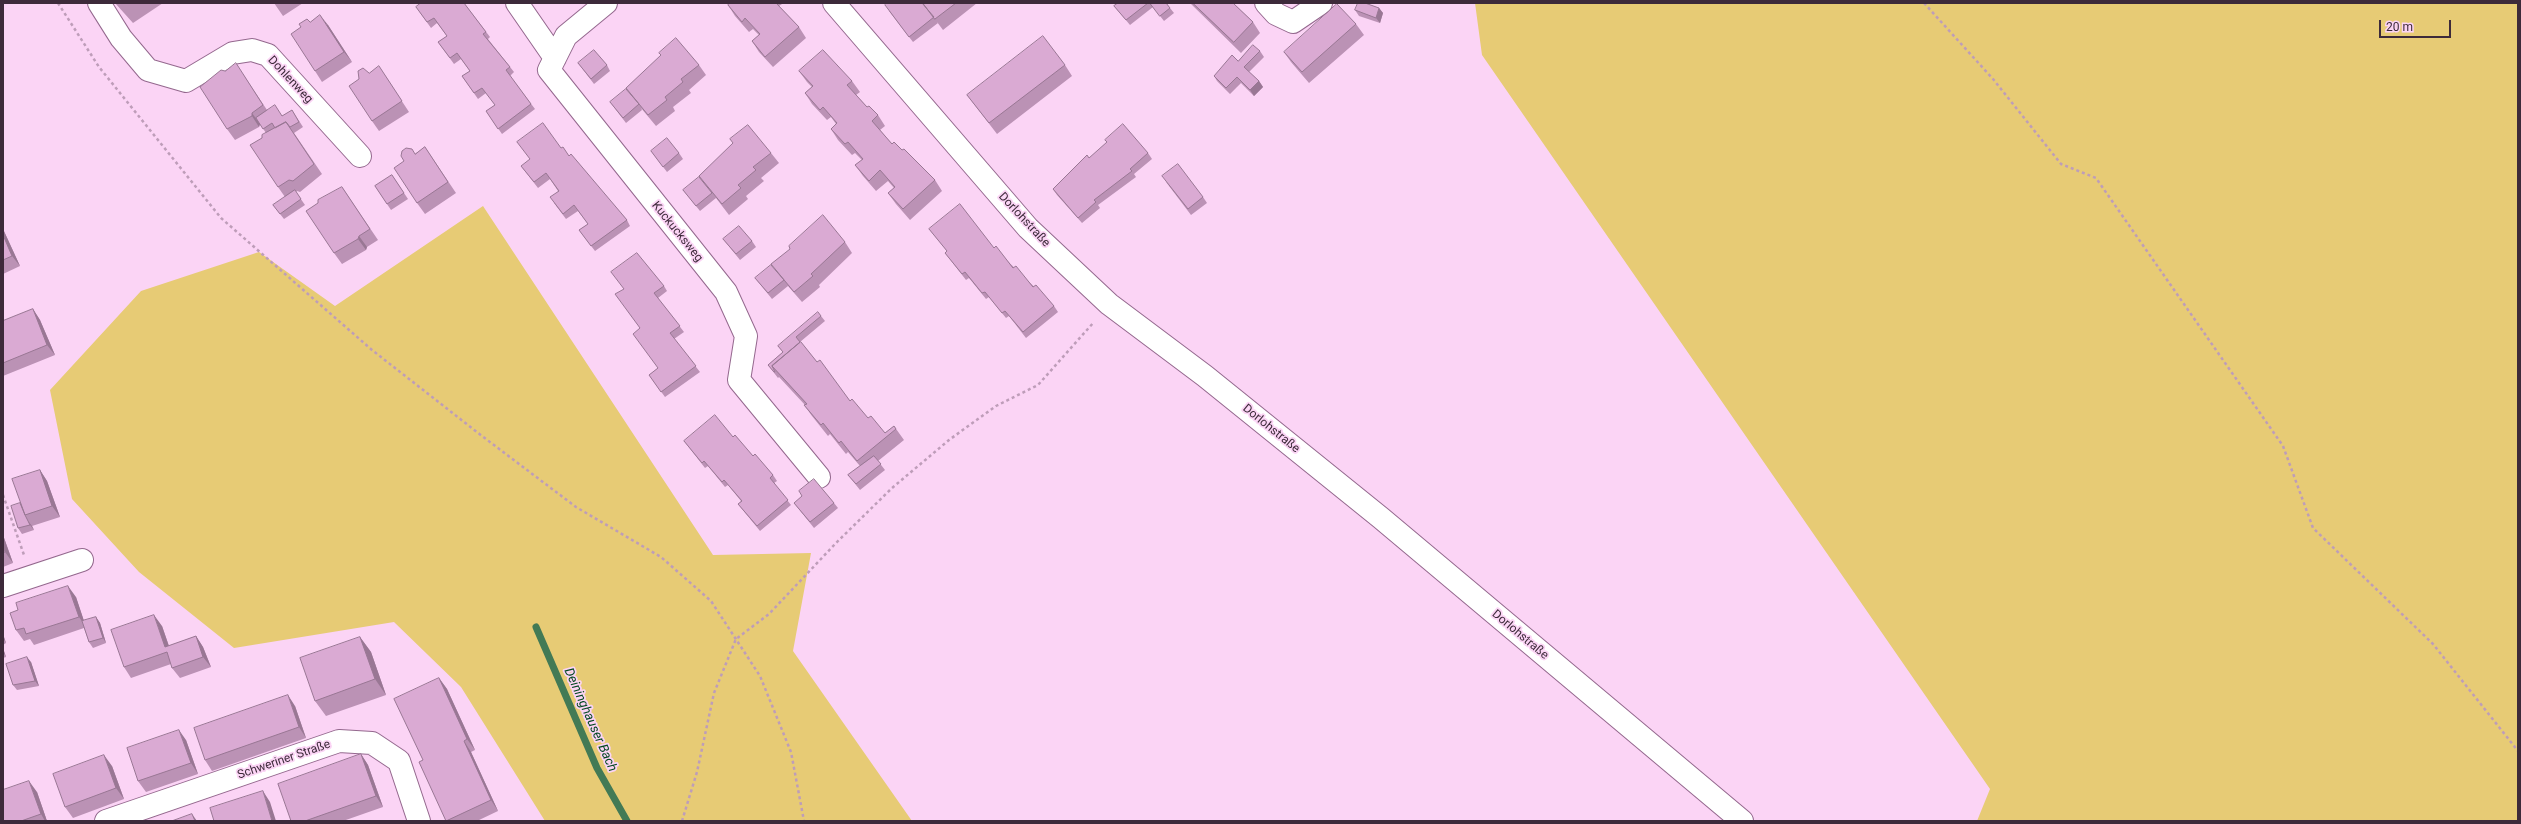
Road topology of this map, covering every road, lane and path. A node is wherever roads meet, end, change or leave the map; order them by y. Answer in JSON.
{"nodes":[{"id":1,"x":58,"y":3,"type":"edge"},
{"id":2,"x":99,"y":3,"type":"edge"},
{"id":3,"x":517,"y":3,"type":"edge"},
{"id":4,"x":606,"y":3,"type":"edge"},
{"id":5,"x":834,"y":3,"type":"edge"},
{"id":6,"x":1266,"y":3,"type":"edge"},
{"id":7,"x":1321,"y":3,"type":"edge"},
{"id":8,"x":1924,"y":3,"type":"edge"},
{"id":9,"x":555,"y":58,"type":"junction"},
{"id":10,"x":360,"y":156,"type":"dead end"},
{"id":11,"x":1095,"y":320,"type":"dead end"},
{"id":12,"x":819,"y":477,"type":"dead end"},
{"id":13,"x":3,"y":495,"type":"edge"},
{"id":14,"x":82,"y":560,"type":"dead end"},
{"id":15,"x":32,"y":576,"type":"junction"},
{"id":16,"x":3,"y":586,"type":"edge"},
{"id":17,"x":736,"y":639,"type":"junction"},
{"id":18,"x":2518,"y":751,"type":"edge"},
{"id":19,"x":106,"y":821,"type":"edge"},
{"id":20,"x":419,"y":821,"type":"edge"},
{"id":21,"x":682,"y":821,"type":"edge"},
{"id":22,"x":804,"y":821,"type":"edge"},
{"id":23,"x":1742,"y":821,"type":"edge"}],
"edges":[{"from":1,"to":17,"type":"path"},
{"from":2,"to":10,"type":"street","name":"Dohlenweg"},
{"from":3,"to":9,"type":"street"},
{"from":4,"to":9,"type":"street","name":"Kuckucksweg"},
{"from":5,"to":23,"type":"street","name":"Dorlohstraße"},
{"from":6,"to":7,"type":"street"},
{"from":8,"to":18,"type":"path"},
{"from":9,"to":12,"type":"street","name":"Kuckucksweg"},
{"from":11,"to":17,"type":"path"},
{"from":13,"to":15,"type":"path"},
{"from":14,"to":15,"type":"street"},
{"from":15,"to":16,"type":"street"},
{"from":17,"to":21,"type":"path"},
{"from":17,"to":22,"type":"path"},
{"from":19,"to":20,"type":"street","name":"Schweriner Straße"}]}
